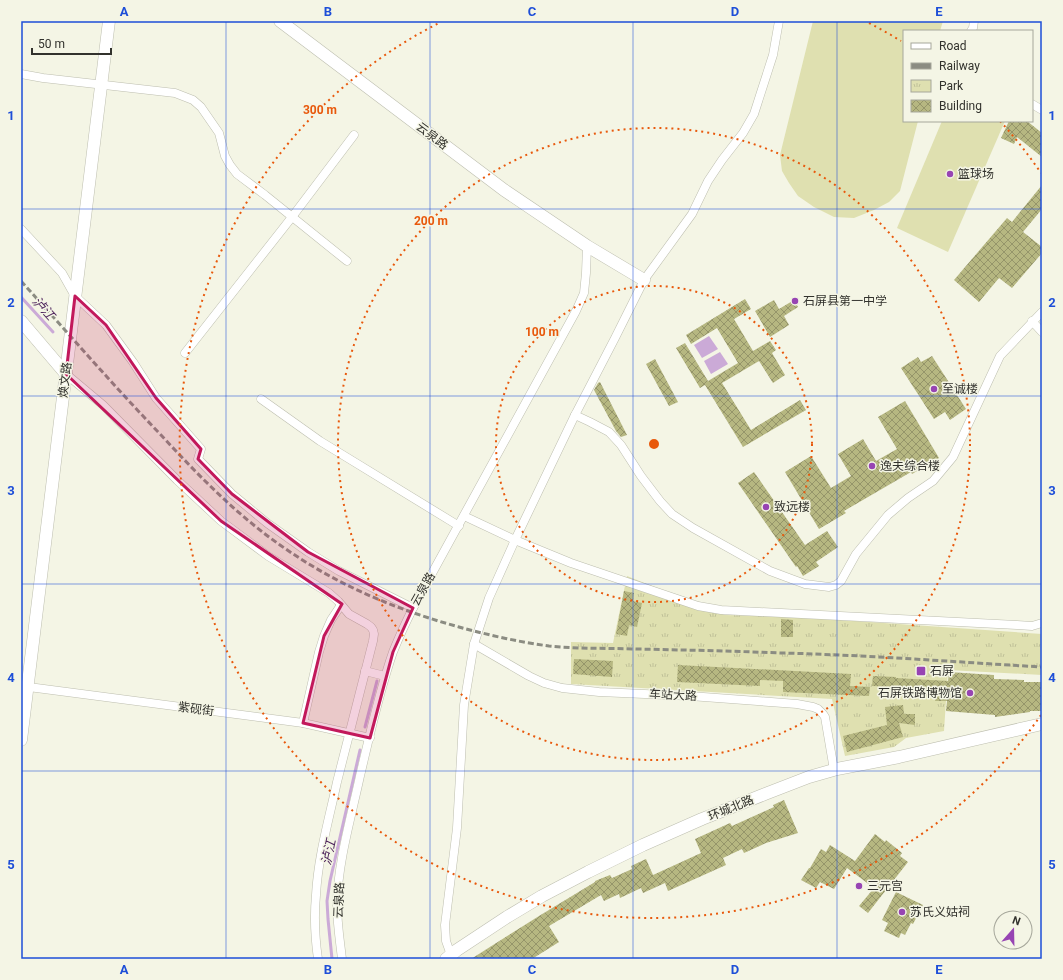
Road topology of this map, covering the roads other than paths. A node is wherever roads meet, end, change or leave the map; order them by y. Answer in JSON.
{"nodes":[{"id":1,"x":109,"y":21,"type":"edge"},
{"id":2,"x":280,"y":21,"type":"edge"},
{"id":3,"x":779,"y":21,"type":"edge"},
{"id":4,"x":21,"y":74,"type":"edge"},
{"id":5,"x":101,"y":85,"type":"junction"},
{"id":6,"x":1033,"y":105,"type":"edge"},
{"id":7,"x":1042,"y":110,"type":"edge"},
{"id":8,"x":354,"y":135,"type":"dead end"},
{"id":9,"x":292,"y":217,"type":"junction"},
{"id":10,"x":21,"y":229,"type":"edge"},
{"id":11,"x":588,"y":246,"type":"junction"},
{"id":12,"x":347,"y":261,"type":"dead end"},
{"id":13,"x":644,"y":280,"type":"junction"},
{"id":14,"x":75,"y":296,"type":"junction"},
{"id":15,"x":1042,"y":312,"type":"edge"},
{"id":16,"x":21,"y":321,"type":"edge"},
{"id":17,"x":1032,"y":322,"type":"junction"},
{"id":18,"x":1042,"y":332,"type":"edge"},
{"id":19,"x":185,"y":353,"type":"dead end"},
{"id":20,"x":66,"y":374,"type":"junction"},
{"id":21,"x":261,"y":398,"type":"dead end"},
{"id":22,"x":575,"y":415,"type":"junction"},
{"id":23,"x":464,"y":516,"type":"junction"},
{"id":24,"x":459,"y":526,"type":"junction"},
{"id":25,"x":515,"y":540,"type":"junction"},
{"id":26,"x":341,"y":605,"type":"junction"},
{"id":27,"x":413,"y":608,"type":"junction"},
{"id":28,"x":1042,"y":623,"type":"edge"},
{"id":29,"x":474,"y":644,"type":"junction"},
{"id":30,"x":365,"y":670,"type":"junction"},
{"id":31,"x":385,"y":676,"type":"junction"},
{"id":32,"x":24,"y":686,"type":"edge"},
{"id":33,"x":304,"y":723,"type":"junction"},
{"id":34,"x":1042,"y":724,"type":"edge"},
{"id":35,"x":349,"y":733,"type":"junction"},
{"id":36,"x":370,"y":738,"type":"junction"},
{"id":37,"x":21,"y":740,"type":"edge"},
{"id":38,"x":834,"y":770,"type":"junction"},
{"id":39,"x":450,"y":958,"type":"edge"},
{"id":40,"x":318,"y":959,"type":"edge"},
{"id":41,"x":342,"y":959,"type":"edge"}],
"edges":[{"from":1,"to":5,"type":"street","name":"焕文路"},
{"from":2,"to":11,"type":"street","name":"云泉路"},
{"from":3,"to":13,"type":"street"},
{"from":4,"to":5,"type":"street"},
{"from":5,"to":9,"type":"street"},
{"from":5,"to":14,"type":"street","name":"焕文路"},
{"from":6,"to":7,"type":"street"},
{"from":8,"to":9,"type":"street"},
{"from":9,"to":12,"type":"street"},
{"from":9,"to":19,"type":"street"},
{"from":10,"to":14,"type":"street"},
{"from":11,"to":13,"type":"street","name":"云泉路"},
{"from":11,"to":23,"type":"street","name":"云泉路"},
{"from":13,"to":22,"type":"street"},
{"from":14,"to":20,"type":"street","name":"焕文路"},
{"from":14,"to":27,"type":"street"},
{"from":15,"to":17,"type":"street"},
{"from":16,"to":20,"type":"street"},
{"from":17,"to":18,"type":"street"},
{"from":17,"to":22,"type":"street"},
{"from":20,"to":26,"type":"street"},
{"from":20,"to":32,"type":"street","name":"焕文路"},
{"from":21,"to":24,"type":"street"},
{"from":22,"to":25,"type":"street"},
{"from":23,"to":24,"type":"street","name":"云泉路"},
{"from":23,"to":25,"type":"street"},
{"from":24,"to":27,"type":"street","name":"云泉路"},
{"from":25,"to":28,"type":"street"},
{"from":25,"to":29,"type":"street"},
{"from":26,"to":30,"type":"street"},
{"from":26,"to":33,"type":"street"},
{"from":27,"to":31,"type":"street","name":"云泉路"},
{"from":29,"to":38,"type":"street","name":"车站大路"},
{"from":29,"to":39,"type":"street"},
{"from":30,"to":31,"type":"street"},
{"from":30,"to":35,"type":"street"},
{"from":31,"to":36,"type":"street","name":"云泉路"},
{"from":32,"to":33,"type":"street","name":"紫砚街"},
{"from":32,"to":37,"type":"street","name":"焕文路"},
{"from":33,"to":35,"type":"street","name":"紫砚街"},
{"from":34,"to":38,"type":"street","name":"环城北路"},
{"from":35,"to":36,"type":"street","name":"紫砚街"},
{"from":35,"to":40,"type":"street"},
{"from":36,"to":41,"type":"street","name":"云泉路"},
{"from":38,"to":39,"type":"street","name":"环城北路"}]}
